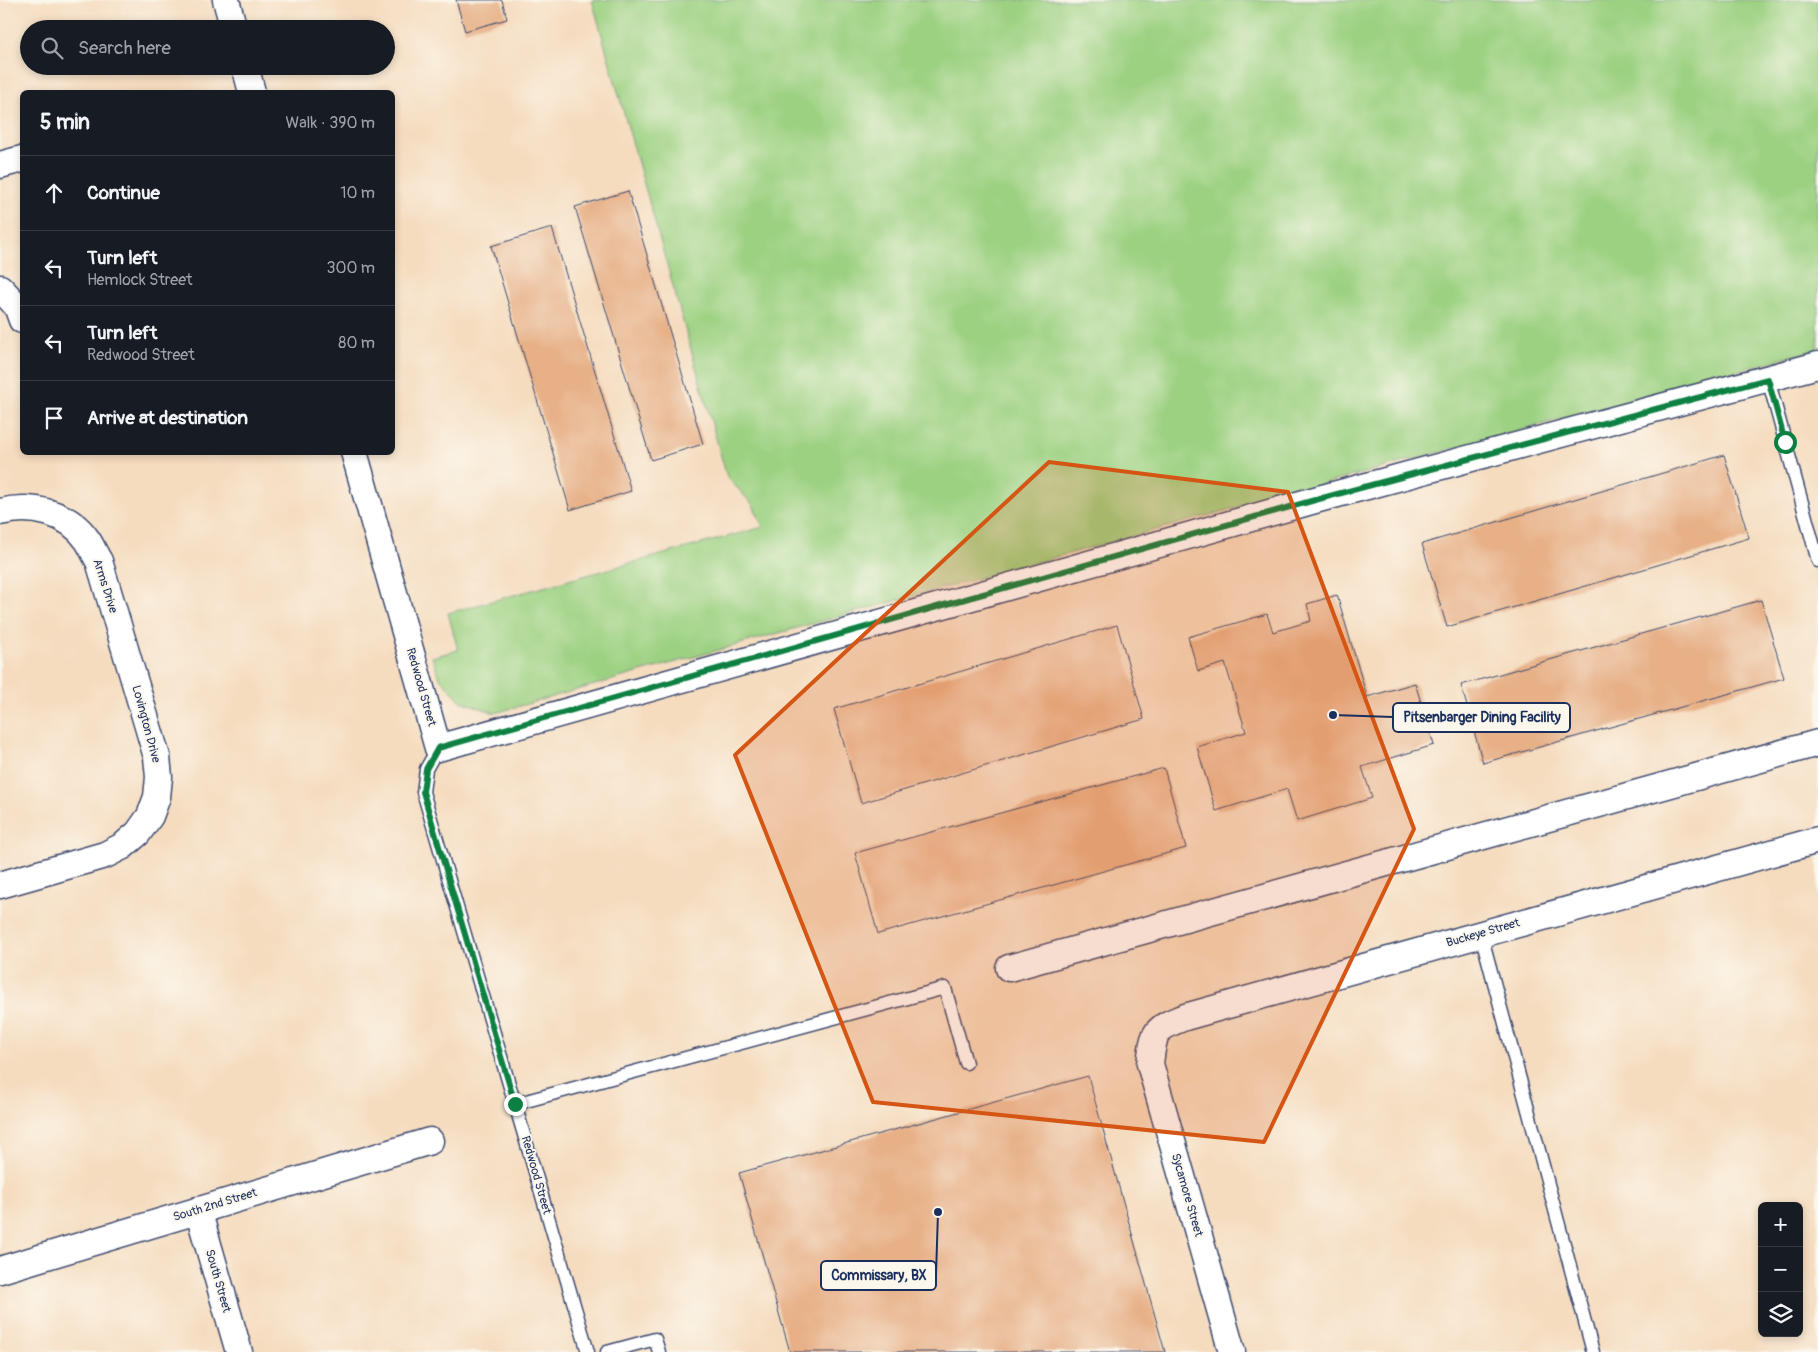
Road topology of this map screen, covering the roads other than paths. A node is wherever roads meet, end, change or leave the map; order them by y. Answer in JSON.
{"nodes":[{"id":1,"x":226,"y":0,"type":"edge"},
{"id":2,"x":232,"y":20,"type":"edge"},
{"id":3,"x":247,"y":75,"type":"edge"},
{"id":4,"x":251,"y":90,"type":"edge"},
{"id":5,"x":20,"y":160,"type":"edge"},
{"id":6,"x":0,"y":165,"type":"edge"},
{"id":7,"x":0,"y":288,"type":"edge"},
{"id":8,"x":20,"y":314,"type":"edge"},
{"id":9,"x":1818,"y":365,"type":"edge"},
{"id":10,"x":1768,"y":379,"type":"junction"},
{"id":11,"x":355,"y":455,"type":"edge"},
{"id":12,"x":0,"y":512,"type":"edge"},
{"id":13,"x":1818,"y":561,"type":"edge"},
{"id":14,"x":123,"y":642,"type":"joint"},
{"id":15,"x":1818,"y":743,"type":"edge"},
{"id":16,"x":438,"y":748,"type":"junction"},
{"id":17,"x":1818,"y":840,"type":"edge"},
{"id":18,"x":0,"y":885,"type":"edge"},
{"id":19,"x":1481,"y":934,"type":"junction"},
{"id":20,"x":1010,"y":968,"type":"dead end"},
{"id":21,"x":1153,"y":1036,"type":"joint"},
{"id":22,"x":966,"y":1063,"type":"dead end"},
{"id":23,"x":515,"y":1104,"type":"junction"},
{"id":24,"x":430,"y":1141,"type":"dead end"},
{"id":25,"x":198,"y":1210,"type":"junction"},
{"id":26,"x":0,"y":1270,"type":"edge"},
{"id":27,"x":239,"y":1352,"type":"edge"},
{"id":28,"x":588,"y":1352,"type":"edge"},
{"id":29,"x":607,"y":1352,"type":"edge"},
{"id":30,"x":659,"y":1352,"type":"edge"},
{"id":31,"x":1232,"y":1352,"type":"edge"},
{"id":32,"x":1592,"y":1352,"type":"edge"}],
"edges":[{"from":1,"to":2,"type":"street"},
{"from":3,"to":4,"type":"street"},
{"from":5,"to":6,"type":"street"},
{"from":7,"to":8,"type":"street"},
{"from":9,"to":10,"type":"street"},
{"from":10,"to":13,"type":"lane"},
{"from":10,"to":16,"type":"street"},
{"from":11,"to":16,"type":"street","name":"Redwood Street"},
{"from":12,"to":14,"type":"street","name":"Arms Drive"},
{"from":14,"to":18,"type":"street","name":"Lovington Drive"},
{"from":15,"to":20,"type":"street"},
{"from":16,"to":23,"type":"lane","name":"Redwood Street"},
{"from":17,"to":19,"type":"street","name":"Buckeye Street"},
{"from":19,"to":21,"type":"street","name":"Buckeye Street"},
{"from":19,"to":32,"type":"lane"},
{"from":21,"to":31,"type":"street","name":"Sycamore Street"},
{"from":22,"to":23,"type":"lane"},
{"from":23,"to":28,"type":"lane","name":"Redwood Street"},
{"from":24,"to":25,"type":"street","name":"South 2nd Street"},
{"from":25,"to":26,"type":"street","name":"South 2nd Street"},
{"from":25,"to":27,"type":"street","name":"South Street"},
{"from":29,"to":30,"type":"lane"}]}
